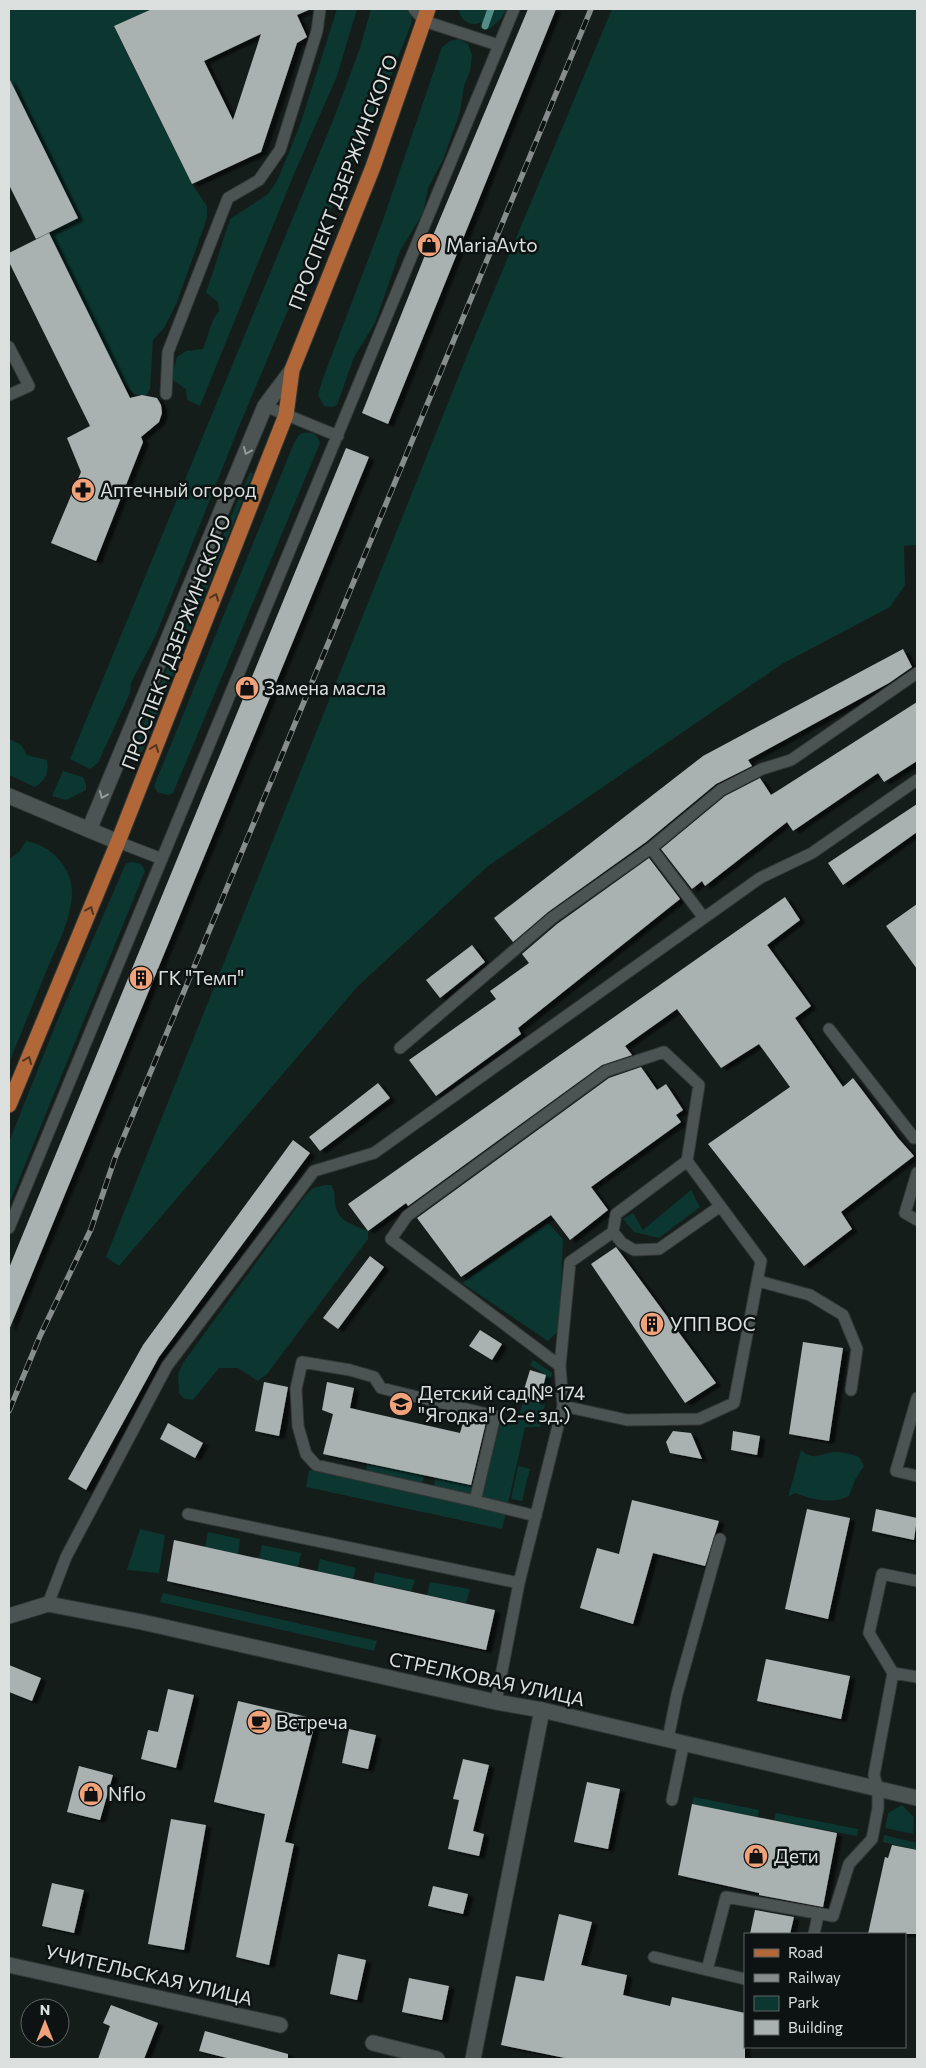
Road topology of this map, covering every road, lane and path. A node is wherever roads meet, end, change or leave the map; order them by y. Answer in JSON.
{"nodes":[{"id":1,"x":320,"y":9,"type":"edge"},
{"id":2,"x":414,"y":9,"type":"edge"},
{"id":3,"x":514,"y":9,"type":"edge"},
{"id":4,"x":426,"y":15,"type":"edge"},
{"id":5,"x":498,"y":45,"type":"junction"},
{"id":6,"x":9,"y":347,"type":"edge"},
{"id":7,"x":292,"y":370,"type":"junction"},
{"id":8,"x":166,"y":394,"type":"dead end"},
{"id":9,"x":9,"y":395,"type":"edge"},
{"id":10,"x":265,"y":406,"type":"junction"},
{"id":11,"x":286,"y":415,"type":"junction"},
{"id":12,"x":338,"y":436,"type":"junction"},
{"id":13,"x":917,"y":673,"type":"edge"},
{"id":14,"x":917,"y":780,"type":"edge"},
{"id":15,"x":9,"y":796,"type":"edge"},
{"id":16,"x":89,"y":830,"type":"junction"},
{"id":17,"x":118,"y":842,"type":"junction"},
{"id":18,"x":651,"y":848,"type":"junction"},
{"id":19,"x":162,"y":860,"type":"junction"},
{"id":20,"x":704,"y":918,"type":"junction"},
{"id":21,"x":829,"y":1029,"type":"dead end"},
{"id":22,"x":400,"y":1048,"type":"dead end"},
{"id":23,"x":9,"y":1105,"type":"edge"},
{"id":24,"x":916,"y":1138,"type":"edge"},
{"id":25,"x":687,"y":1161,"type":"junction"},
{"id":26,"x":917,"y":1173,"type":"edge"},
{"id":27,"x":719,"y":1207,"type":"junction"},
{"id":28,"x":917,"y":1220,"type":"edge"},
{"id":29,"x":9,"y":1228,"type":"edge"},
{"id":30,"x":613,"y":1232,"type":"junction"},
{"id":31,"x":758,"y":1281,"type":"junction"},
{"id":32,"x":560,"y":1366,"type":"junction"},
{"id":33,"x":851,"y":1390,"type":"dead end"},
{"id":34,"x":917,"y":1398,"type":"edge"},
{"id":35,"x":563,"y":1406,"type":"junction"},
{"id":36,"x":917,"y":1476,"type":"edge"},
{"id":37,"x":475,"y":1501,"type":"junction"},
{"id":38,"x":188,"y":1514,"type":"dead end"},
{"id":39,"x":536,"y":1516,"type":"junction"},
{"id":40,"x":720,"y":1538,"type":"dead end"},
{"id":41,"x":917,"y":1581,"type":"edge"},
{"id":42,"x":519,"y":1583,"type":"junction"},
{"id":43,"x":48,"y":1604,"type":"junction"},
{"id":44,"x":9,"y":1616,"type":"edge"},
{"id":45,"x":893,"y":1673,"type":"junction"},
{"id":46,"x":917,"y":1677,"type":"edge"},
{"id":47,"x":496,"y":1702,"type":"junction"},
{"id":48,"x":542,"y":1710,"type":"junction"},
{"id":49,"x":668,"y":1739,"type":"junction"},
{"id":50,"x":684,"y":1742,"type":"junction"},
{"id":51,"x":878,"y":1790,"type":"junction"},
{"id":52,"x":917,"y":1798,"type":"edge"},
{"id":53,"x":672,"y":1800,"type":"dead end"},
{"id":54,"x":818,"y":1915,"type":"junction"},
{"id":55,"x":814,"y":1933,"type":"edge"},
{"id":56,"x":654,"y":1957,"type":"dead end"},
{"id":57,"x":9,"y":1964,"type":"edge"},
{"id":58,"x":708,"y":1970,"type":"junction"},
{"id":59,"x":744,"y":1980,"type":"edge"},
{"id":60,"x":280,"y":2025,"type":"dead end"},
{"id":61,"x":372,"y":2043,"type":"dead end"},
{"id":62,"x":437,"y":2059,"type":"edge"},
{"id":63,"x":473,"y":2059,"type":"edge"}],
"edges":[{"from":1,"to":8,"type":"lane"},
{"from":2,"to":4,"type":"lane"},
{"from":3,"to":5,"type":"lane"},
{"from":4,"to":5,"type":"lane"},
{"from":4,"to":7,"type":"main road","name":"ПРОСПЕКТ ДЗЕРЖИНСКОГО"},
{"from":5,"to":12,"type":"lane"},
{"from":6,"to":9,"type":"lane"},
{"from":7,"to":10,"type":"street","name":"ПРОСПЕКТ ДЗЕРЖИНСКОГО"},
{"from":7,"to":11,"type":"main road","name":"ПРОСПЕКТ ДЗЕРЖИНСКОГО"},
{"from":10,"to":11,"type":"lane"},
{"from":10,"to":16,"type":"street","name":"ПРОСПЕКТ ДЗЕРЖИНСКОГО","one_way":true},
{"from":11,"to":12,"type":"lane"},
{"from":17,"to":11,"type":"main road","name":"ПРОСПЕКТ ДЗЕРЖИНСКОГО","one_way":true},
{"from":12,"to":19,"type":"lane"},
{"from":13,"to":18,"type":"lane"},
{"from":14,"to":20,"type":"lane"},
{"from":15,"to":16,"type":"street"},
{"from":16,"to":17,"type":"street"},
{"from":17,"to":19,"type":"lane"},
{"from":23,"to":17,"type":"main road","name":"ПРОСПЕКТ ДЗЕРЖИНСКОГО","one_way":true},
{"from":18,"to":20,"type":"lane"},
{"from":18,"to":22,"type":"lane"},
{"from":19,"to":29,"type":"lane"},
{"from":20,"to":43,"type":"lane"},
{"from":21,"to":24,"type":"lane"},
{"from":25,"to":27,"type":"lane"},
{"from":25,"to":30,"type":"lane"},
{"from":25,"to":32,"type":"lane"},
{"from":26,"to":28,"type":"lane"},
{"from":27,"to":30,"type":"lane"},
{"from":27,"to":31,"type":"lane"},
{"from":30,"to":32,"type":"lane"},
{"from":31,"to":33,"type":"lane"},
{"from":31,"to":35,"type":"lane"},
{"from":32,"to":35,"type":"lane"},
{"from":34,"to":36,"type":"lane"},
{"from":35,"to":39,"type":"lane"},
{"from":37,"to":37,"type":"lane"},
{"from":37,"to":39,"type":"lane"},
{"from":38,"to":42,"type":"lane"},
{"from":39,"to":42,"type":"lane"},
{"from":40,"to":49,"type":"lane"},
{"from":41,"to":45,"type":"lane"},
{"from":42,"to":47,"type":"lane"},
{"from":43,"to":44,"type":"street"},
{"from":43,"to":47,"type":"street","name":"СТРЕЛКОВАЯ УЛИЦА"},
{"from":45,"to":46,"type":"lane"},
{"from":45,"to":51,"type":"lane"},
{"from":47,"to":48,"type":"street","name":"СТРЕЛКОВАЯ УЛИЦА"},
{"from":48,"to":49,"type":"street","name":"СТРЕЛКОВАЯ УЛИЦА"},
{"from":48,"to":63,"type":"street"},
{"from":49,"to":50,"type":"street","name":"СТРЕЛКОВАЯ УЛИЦА"},
{"from":50,"to":51,"type":"street","name":"СТРЕЛКОВАЯ УЛИЦА"},
{"from":50,"to":53,"type":"lane"},
{"from":51,"to":52,"type":"street","name":"СТРЕЛКОВАЯ УЛИЦА"},
{"from":51,"to":54,"type":"lane"},
{"from":54,"to":55,"type":"lane"},
{"from":54,"to":58,"type":"lane"},
{"from":56,"to":58,"type":"lane"},
{"from":57,"to":60,"type":"street","name":"УЧИТЕЛЬСКАЯ УЛИЦА"},
{"from":58,"to":59,"type":"lane"},
{"from":61,"to":62,"type":"street"}]}
